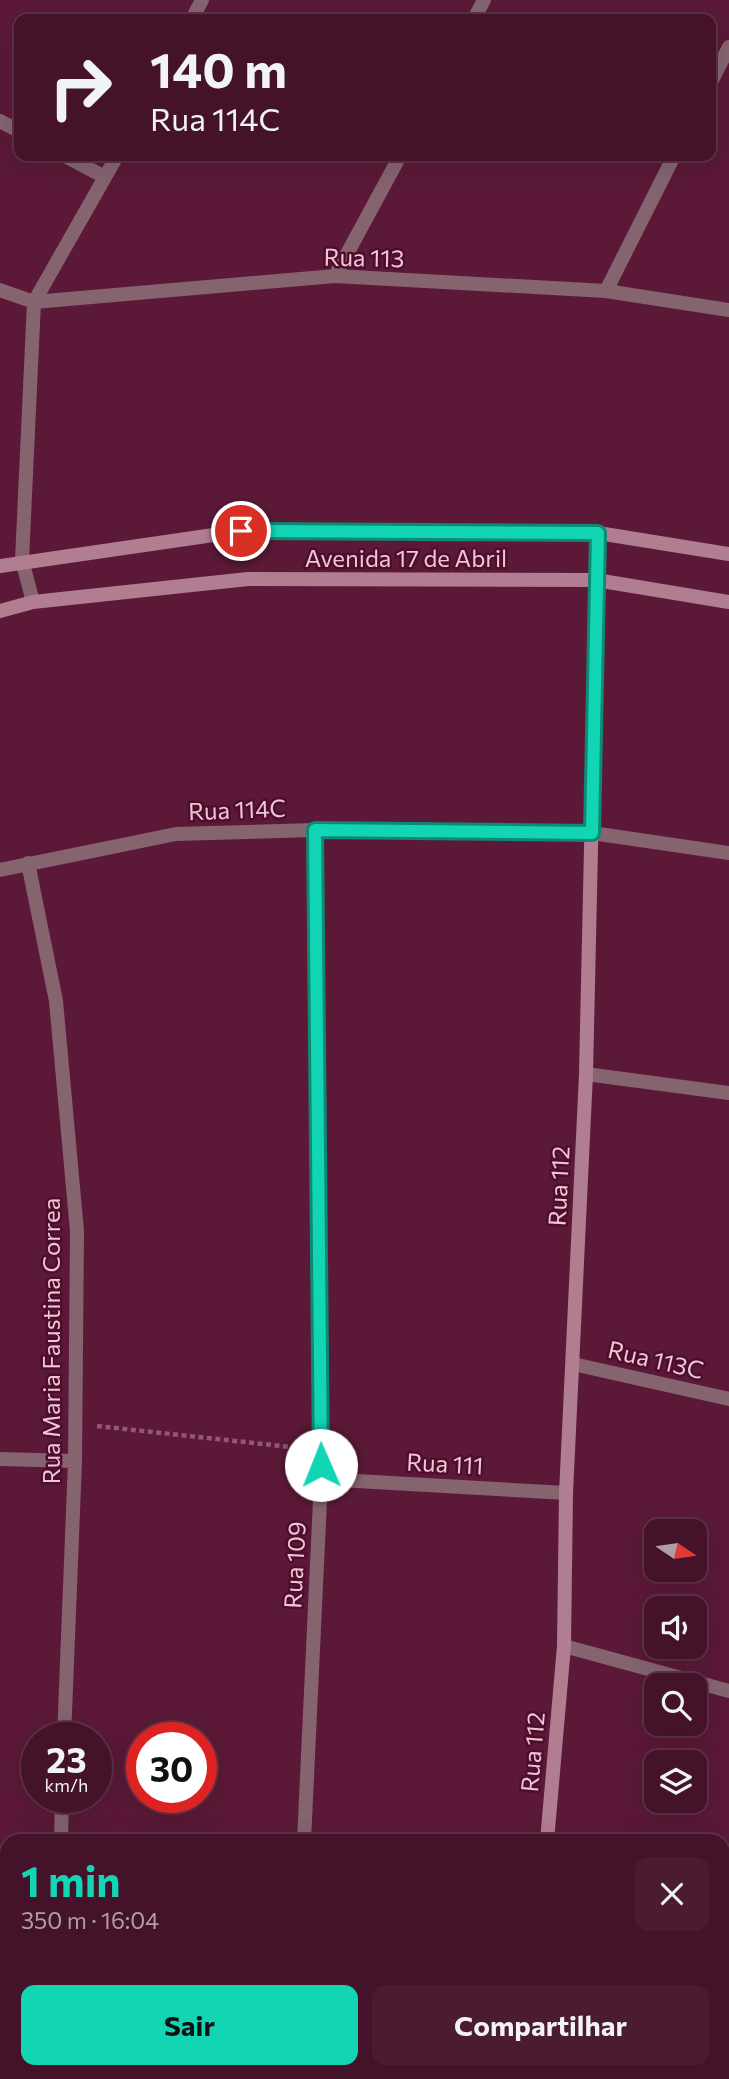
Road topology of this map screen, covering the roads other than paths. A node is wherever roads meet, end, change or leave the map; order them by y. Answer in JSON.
{"nodes":[{"id":1,"x":729,"y":47,"type":"edge"},
{"id":2,"x":716,"y":72,"type":"edge"},
{"id":3,"x":75,"y":161,"type":"edge"},
{"id":4,"x":114,"y":161,"type":"edge"},
{"id":5,"x":397,"y":161,"type":"edge"},
{"id":6,"x":671,"y":161,"type":"edge"},
{"id":7,"x":105,"y":177,"type":"junction"},
{"id":8,"x":335,"y":276,"type":"junction"},
{"id":9,"x":0,"y":290,"type":"edge"},
{"id":10,"x":606,"y":291,"type":"junction"},
{"id":11,"x":34,"y":302,"type":"junction"},
{"id":12,"x":729,"y":310,"type":"edge"},
{"id":13,"x":598,"y":533,"type":"junction"},
{"id":14,"x":729,"y":554,"type":"edge"},
{"id":15,"x":22,"y":560,"type":"junction"},
{"id":16,"x":0,"y":566,"type":"edge"},
{"id":17,"x":596,"y":580,"type":"junction"},
{"id":18,"x":33,"y":602,"type":"junction"},
{"id":19,"x":729,"y":602,"type":"edge"},
{"id":20,"x":0,"y":611,"type":"edge"},
{"id":21,"x":315,"y":830,"type":"junction"},
{"id":22,"x":592,"y":833,"type":"junction"},
{"id":23,"x":729,"y":853,"type":"edge"},
{"id":24,"x":27,"y":863,"type":"junction"},
{"id":25,"x":0,"y":870,"type":"edge"},
{"id":26,"x":586,"y":1074,"type":"junction"},
{"id":27,"x":729,"y":1093,"type":"edge"},
{"id":28,"x":573,"y":1364,"type":"junction"},
{"id":29,"x":729,"y":1399,"type":"edge"},
{"id":30,"x":0,"y":1459,"type":"edge"},
{"id":31,"x":75,"y":1461,"type":"junction"},
{"id":32,"x":321,"y":1479,"type":"junction"},
{"id":33,"x":566,"y":1493,"type":"junction"},
{"id":34,"x":564,"y":1647,"type":"junction"},
{"id":35,"x":729,"y":1691,"type":"edge"},
{"id":36,"x":65,"y":1722,"type":"edge"},
{"id":37,"x":62,"y":1813,"type":"edge"},
{"id":38,"x":61,"y":1834,"type":"edge"},
{"id":39,"x":304,"y":1834,"type":"edge"},
{"id":40,"x":548,"y":1834,"type":"edge"}],
"edges":[{"from":1,"to":2,"type":"street"},
{"from":3,"to":7,"type":"street"},
{"from":4,"to":7,"type":"street"},
{"from":5,"to":8,"type":"street"},
{"from":6,"to":10,"type":"street"},
{"from":7,"to":11,"type":"street"},
{"from":8,"to":10,"type":"street","name":"Rua 113"},
{"from":8,"to":11,"type":"street","name":"Rua 113"},
{"from":9,"to":11,"type":"street","name":"Rua 113"},
{"from":10,"to":12,"type":"street","name":"Rua 113"},
{"from":11,"to":15,"type":"street"},
{"from":13,"to":14,"type":"main road","name":"Avenida 17 de Abril"},
{"from":13,"to":15,"type":"main road","name":"Avenida 17 de Abril"},
{"from":13,"to":17,"type":"main road","name":"Rua 112"},
{"from":15,"to":16,"type":"main road","name":"Avenida 17 de Abril"},
{"from":15,"to":18,"type":"street"},
{"from":17,"to":18,"type":"main road","name":"Avenida 17 de Abril"},
{"from":17,"to":19,"type":"main road","name":"Avenida 17 de Abril"},
{"from":17,"to":22,"type":"main road","name":"Rua 112"},
{"from":18,"to":20,"type":"main road","name":"Avenida 17 de Abril"},
{"from":21,"to":22,"type":"street","name":"Rua 114C"},
{"from":21,"to":24,"type":"street","name":"Rua 114C"},
{"from":21,"to":32,"type":"street","name":"Rua 109"},
{"from":22,"to":23,"type":"street","name":"Rua 114C"},
{"from":22,"to":26,"type":"main road","name":"Rua 112"},
{"from":24,"to":25,"type":"street","name":"Rua 114C"},
{"from":24,"to":31,"type":"street","name":"Rua Maria Faustina Correa"},
{"from":26,"to":27,"type":"street"},
{"from":26,"to":28,"type":"main road","name":"Rua 112"},
{"from":28,"to":29,"type":"street","name":"Rua 113C"},
{"from":28,"to":33,"type":"main road","name":"Rua 112"},
{"from":30,"to":31,"type":"street"},
{"from":31,"to":36,"type":"street","name":"Rua Maria Faustina Correa"},
{"from":32,"to":33,"type":"street","name":"Rua 111"},
{"from":32,"to":39,"type":"street","name":"Rua 109"},
{"from":33,"to":34,"type":"main road","name":"Rua 112"},
{"from":34,"to":35,"type":"street"},
{"from":34,"to":40,"type":"main road","name":"Rua 112"},
{"from":37,"to":38,"type":"street"}]}
